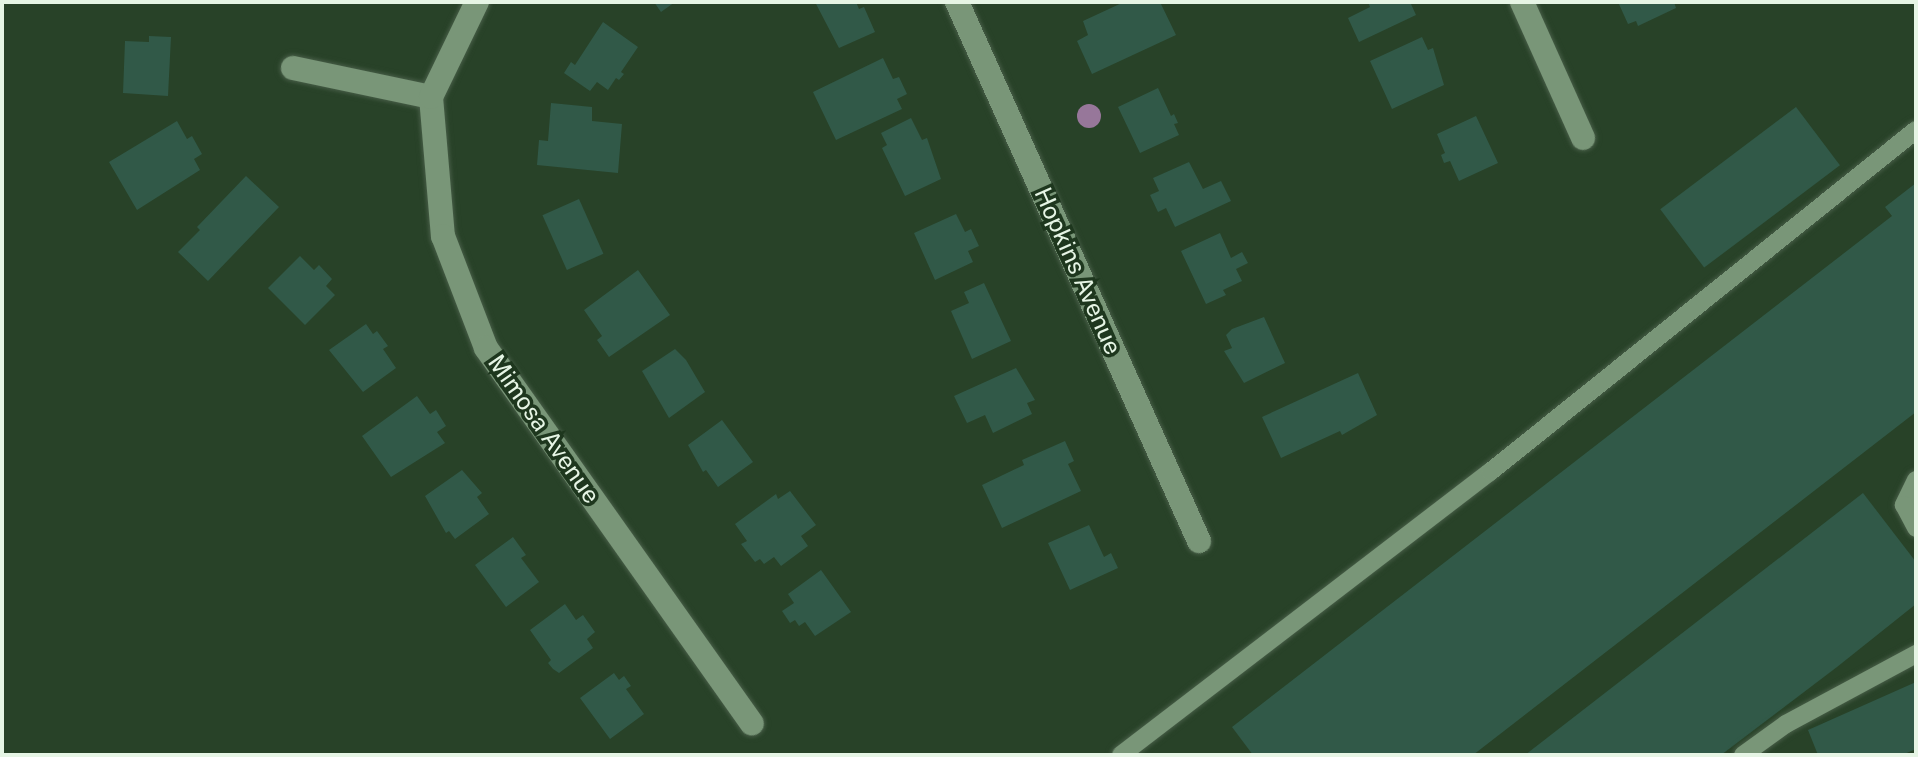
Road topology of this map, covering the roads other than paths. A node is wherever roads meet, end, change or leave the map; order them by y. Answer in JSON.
{"nodes":[{"id":1,"x":477,"y":2,"type":"edge"},
{"id":2,"x":957,"y":2,"type":"edge"},
{"id":3,"x":1522,"y":2,"type":"edge"},
{"id":4,"x":293,"y":68,"type":"dead end"},
{"id":5,"x":431,"y":97,"type":"junction"},
{"id":6,"x":1916,"y":130,"type":"edge"},
{"id":7,"x":1583,"y":138,"type":"dead end"},
{"id":8,"x":1916,"y":480,"type":"edge"},
{"id":9,"x":1916,"y":528,"type":"edge"},
{"id":10,"x":1199,"y":541,"type":"dead end"},
{"id":11,"x":1916,"y":654,"type":"edge"},
{"id":12,"x":752,"y":723,"type":"dead end"},
{"id":13,"x":1121,"y":755,"type":"edge"},
{"id":14,"x":1743,"y":755,"type":"edge"}],
"edges":[{"from":1,"to":5,"type":"street"},
{"from":2,"to":10,"type":"street","name":"Hopkins Avenue"},
{"from":3,"to":7,"type":"street"},
{"from":4,"to":5,"type":"street"},
{"from":5,"to":12,"type":"street","name":"Mimosa Avenue"},
{"from":6,"to":13,"type":"lane"},
{"from":8,"to":9,"type":"lane"},
{"from":11,"to":14,"type":"lane"}]}
